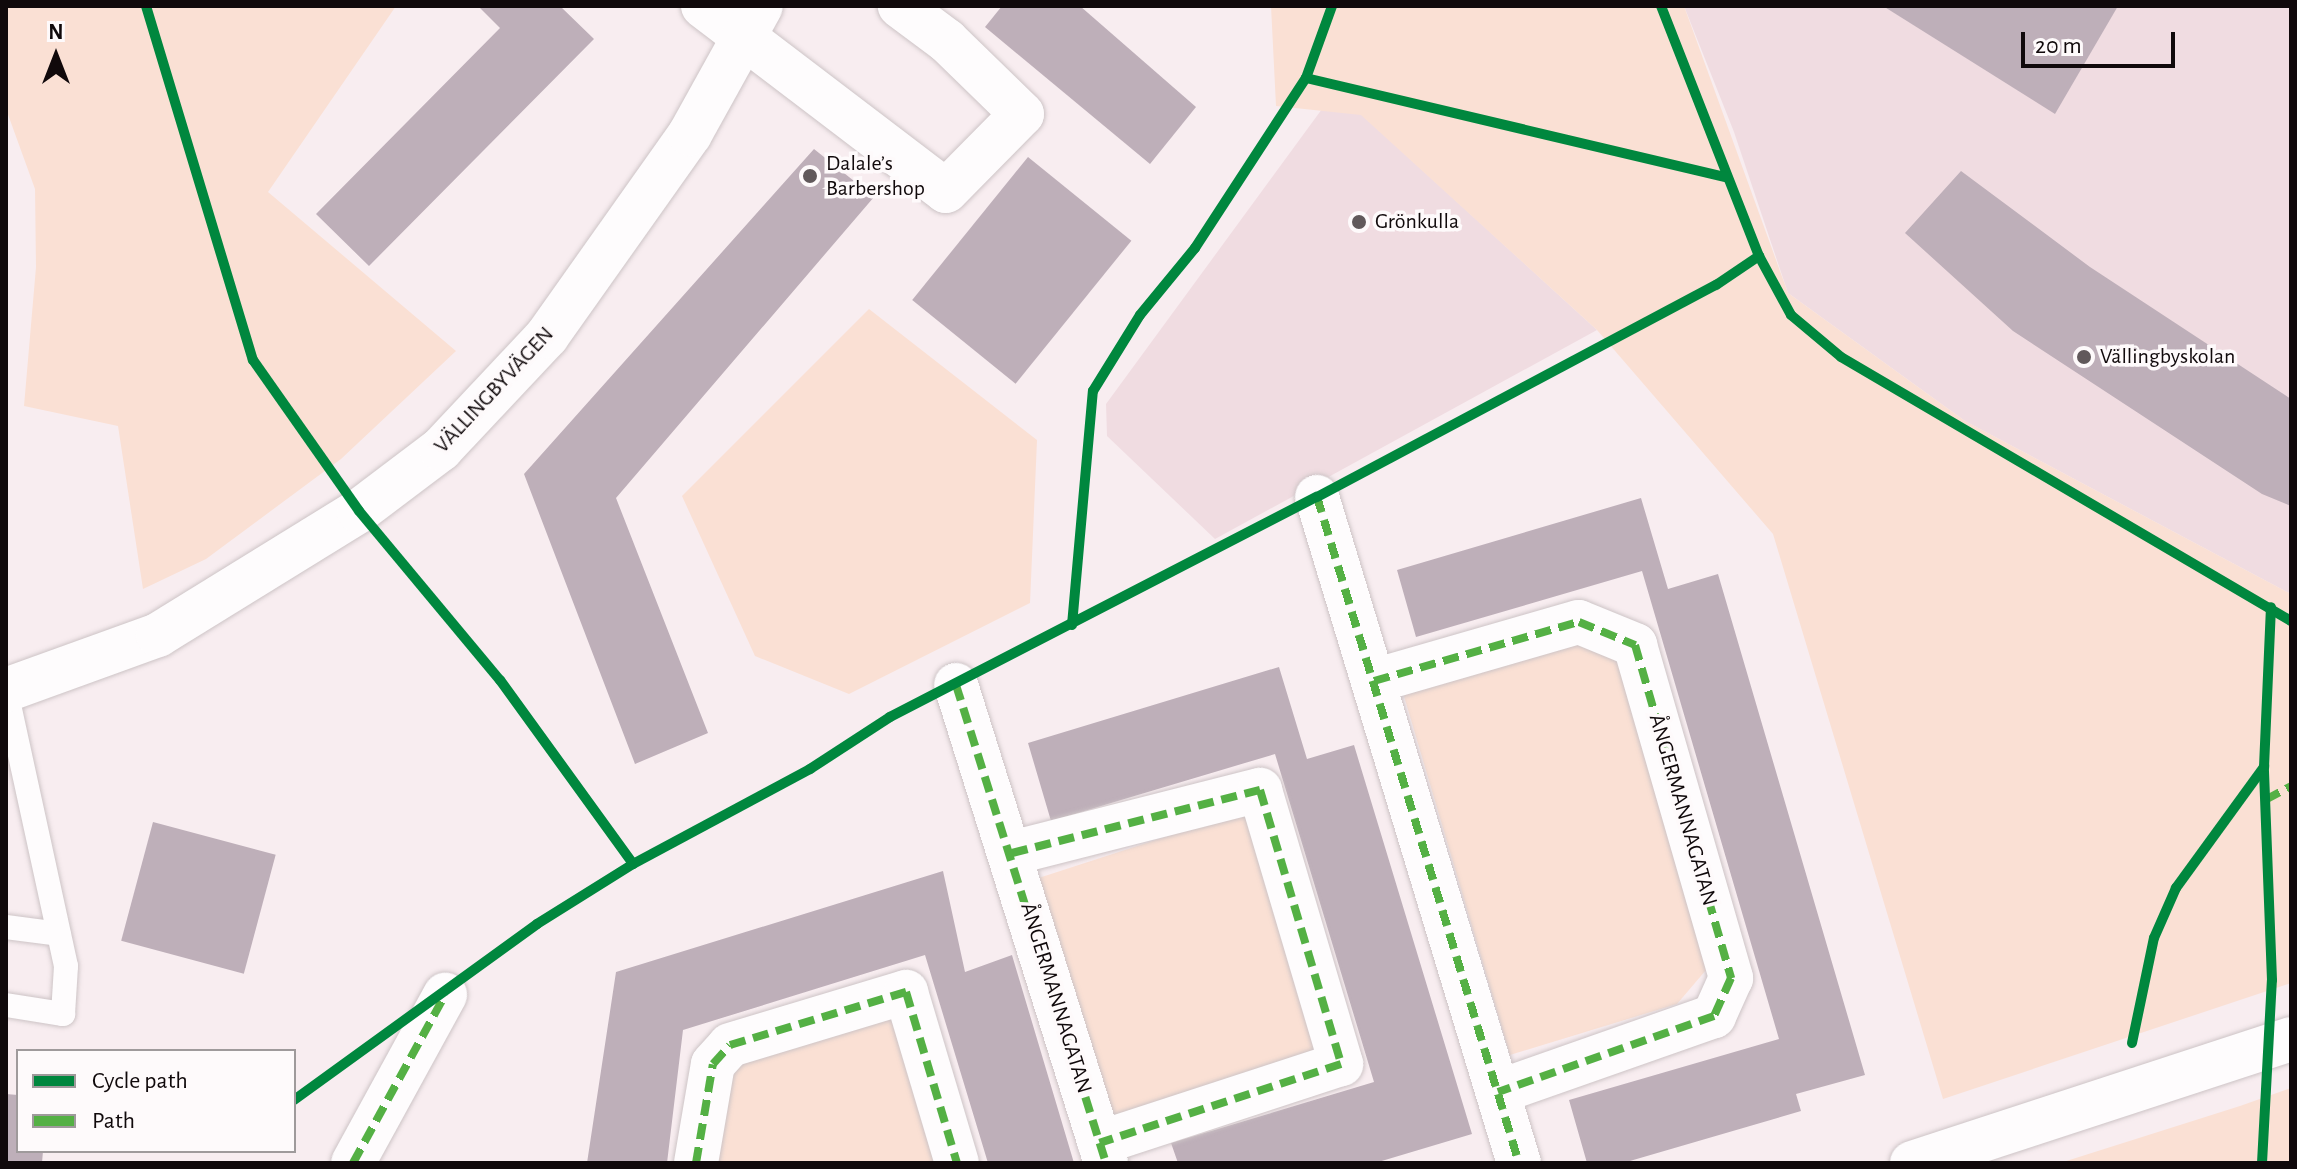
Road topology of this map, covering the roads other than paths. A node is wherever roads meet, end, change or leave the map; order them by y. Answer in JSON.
{"nodes":[{"id":1,"x":703,"y":6,"type":"edge"},
{"id":2,"x":900,"y":6,"type":"edge"},
{"id":3,"x":754,"y":21,"type":"edge"},
{"id":4,"x":1317,"y":497,"type":"dead end"},
{"id":5,"x":1374,"y":681,"type":"junction"},
{"id":6,"x":956,"y":685,"type":"dead end"},
{"id":7,"x":6,"y":690,"type":"edge"},
{"id":8,"x":1012,"y":853,"type":"junction"},
{"id":9,"x":6,"y":927,"type":"edge"},
{"id":10,"x":59,"y":934,"type":"junction"},
{"id":11,"x":445,"y":995,"type":"dead end"},
{"id":12,"x":6,"y":1005,"type":"edge"},
{"id":13,"x":2291,"y":1039,"type":"edge"},
{"id":14,"x":1498,"y":1092,"type":"junction"},
{"id":15,"x":1103,"y":1153,"type":"edge"},
{"id":16,"x":353,"y":1163,"type":"edge"},
{"id":17,"x":696,"y":1163,"type":"edge"},
{"id":18,"x":957,"y":1163,"type":"edge"},
{"id":19,"x":1519,"y":1163,"type":"edge"},
{"id":20,"x":1912,"y":1163,"type":"edge"}],
"edges":[{"from":1,"to":3,"type":"street"},
{"from":2,"to":3,"type":"street"},
{"from":3,"to":7,"type":"street","name":"VÄLLINGBYVÄGEN"},
{"from":4,"to":5,"type":"street"},
{"from":5,"to":14,"type":"street"},
{"from":5,"to":14,"type":"street","name":"ÅNGERMANNAGATAN"},
{"from":6,"to":8,"type":"street","name":"ÅNGERMANNAGATAN"},
{"from":7,"to":10,"type":"lane"},
{"from":8,"to":15,"type":"street","name":"ÅNGERMANNAGATAN"},
{"from":8,"to":15,"type":"street","name":"ÅNGERMANNAGATAN"},
{"from":9,"to":10,"type":"lane"},
{"from":10,"to":12,"type":"lane"},
{"from":11,"to":16,"type":"street"},
{"from":13,"to":20,"type":"street"},
{"from":14,"to":19,"type":"street"},
{"from":17,"to":18,"type":"street"}]}
